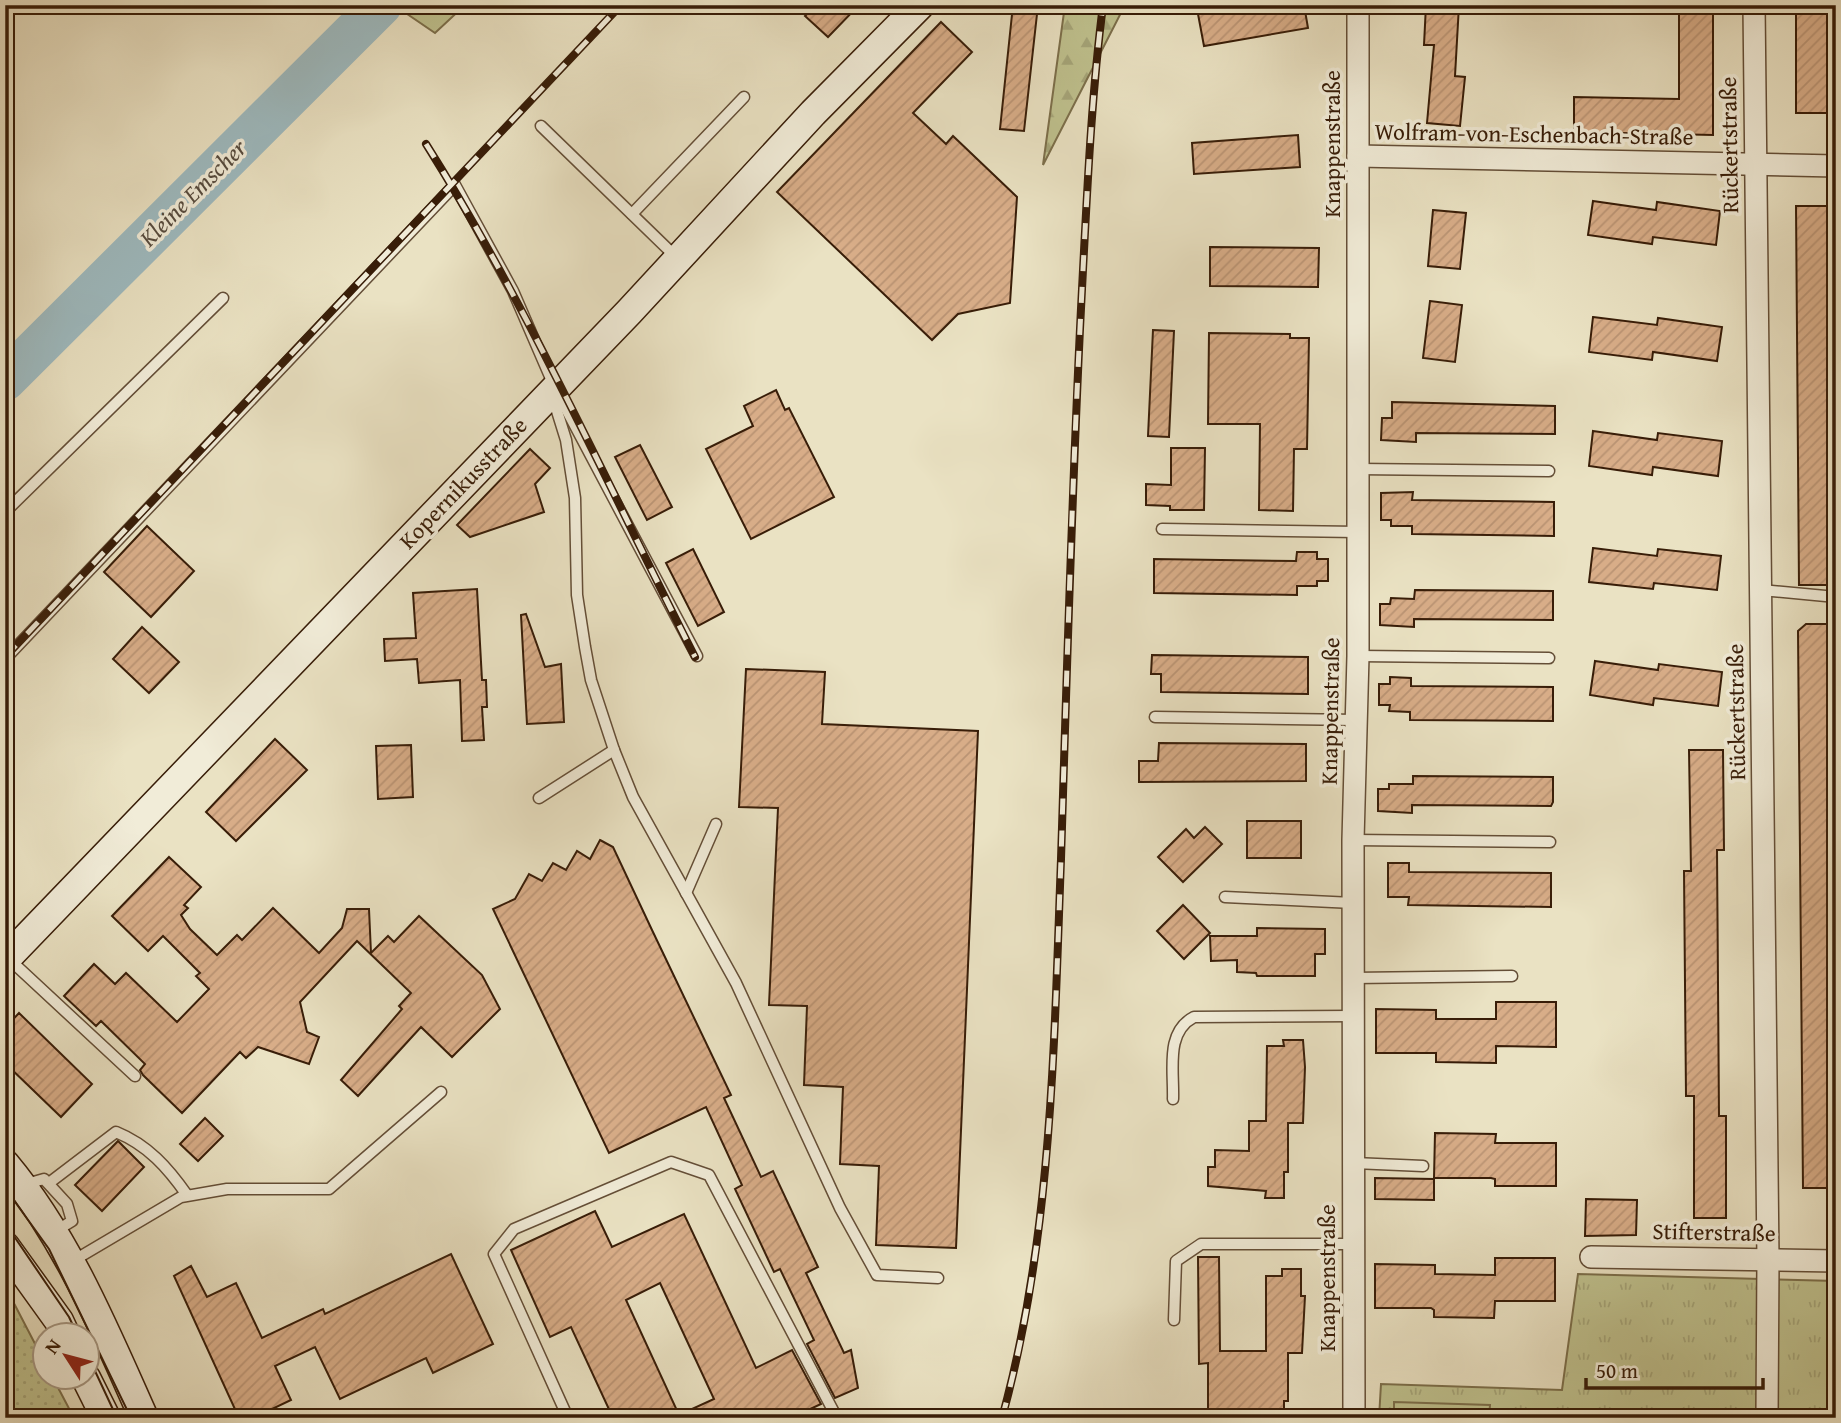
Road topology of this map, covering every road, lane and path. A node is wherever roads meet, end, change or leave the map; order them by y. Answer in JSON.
{"nodes":[{"id":1,"x":1358,"y":5,"type":"edge"},
{"id":2,"x":1754,"y":5,"type":"edge"},
{"id":3,"x":912,"y":8,"type":"edge"},
{"id":4,"x":744,"y":97,"type":"dead end"},
{"id":5,"x":541,"y":126,"type":"dead end"},
{"id":6,"x":1357,"y":156,"type":"junction"},
{"id":7,"x":1756,"y":166,"type":"junction"},
{"id":8,"x":1836,"y":166,"type":"edge"},
{"id":9,"x":632,"y":214,"type":"junction"},
{"id":10,"x":678,"y":260,"type":"junction"},
{"id":11,"x":223,"y":298,"type":"dead end"},
{"id":12,"x":553,"y":390,"type":"junction"},
{"id":13,"x":1357,"y":469,"type":"junction"},
{"id":14,"x":1549,"y":471,"type":"dead end"},
{"id":15,"x":5,"y":512,"type":"edge"},
{"id":16,"x":1162,"y":529,"type":"dead end"},
{"id":17,"x":1358,"y":532,"type":"junction"},
{"id":18,"x":1761,"y":590,"type":"junction"},
{"id":19,"x":1836,"y":597,"type":"edge"},
{"id":20,"x":697,"y":656,"type":"dead end"},
{"id":21,"x":1358,"y":656,"type":"junction"},
{"id":22,"x":1549,"y":658,"type":"dead end"},
{"id":23,"x":5,"y":659,"type":"edge"},
{"id":24,"x":1155,"y":717,"type":"dead end"},
{"id":25,"x":1356,"y":720,"type":"junction"},
{"id":26,"x":614,"y":750,"type":"junction"},
{"id":27,"x":539,"y":798,"type":"dead end"},
{"id":28,"x":716,"y":824,"type":"dead end"},
{"id":29,"x":1353,"y":840,"type":"junction"},
{"id":30,"x":1550,"y":842,"type":"dead end"},
{"id":31,"x":687,"y":893,"type":"junction"},
{"id":32,"x":1225,"y":897,"type":"dead end"},
{"id":33,"x":1353,"y":903,"type":"junction"},
{"id":34,"x":6,"y":958,"type":"edge"},
{"id":35,"x":1512,"y":976,"type":"dead end"},
{"id":36,"x":1353,"y":978,"type":"junction"},
{"id":37,"x":1353,"y":1016,"type":"junction"},
{"id":38,"x":135,"y":1076,"type":"dead end"},
{"id":39,"x":441,"y":1092,"type":"dead end"},
{"id":40,"x":1173,"y":1099,"type":"dead end"},
{"id":41,"x":1353,"y":1163,"type":"junction"},
{"id":42,"x":1423,"y":1166,"type":"dead end"},
{"id":43,"x":26,"y":1177,"type":"edge"},
{"id":44,"x":187,"y":1195,"type":"junction"},
{"id":45,"x":1354,"y":1244,"type":"junction"},
{"id":46,"x":5,"y":1246,"type":"edge"},
{"id":47,"x":1591,"y":1257,"type":"dead end"},
{"id":48,"x":1768,"y":1259,"type":"junction"},
{"id":49,"x":1836,"y":1261,"type":"edge"},
{"id":50,"x":69,"y":1263,"type":"junction"},
{"id":51,"x":938,"y":1278,"type":"dead end"},
{"id":52,"x":1174,"y":1320,"type":"dead end"},
{"id":53,"x":57,"y":1322,"type":"edge"},
{"id":54,"x":93,"y":1392,"type":"edge"},
{"id":55,"x":106,"y":1418,"type":"edge"},
{"id":56,"x":144,"y":1418,"type":"edge"},
{"id":57,"x":568,"y":1418,"type":"edge"},
{"id":58,"x":837,"y":1418,"type":"edge"},
{"id":59,"x":1354,"y":1418,"type":"edge"},
{"id":60,"x":1767,"y":1418,"type":"edge"}],
"edges":[{"from":1,"to":6,"type":"street","name":"Knappenstraße"},
{"from":2,"to":7,"type":"street","name":"Rückertstraße"},
{"from":3,"to":10,"type":"street","name":"Kopernikusstraße"},
{"from":4,"to":9,"type":"lane"},
{"from":5,"to":9,"type":"lane"},
{"from":6,"to":7,"type":"street","name":"Wolfram-von-Eschenbach-Straße"},
{"from":6,"to":13,"type":"street","name":"Knappenstraße"},
{"from":7,"to":8,"type":"street","name":"Wolfram-von-Eschenbach-Straße"},
{"from":7,"to":18,"type":"street","name":"Rückertstraße"},
{"from":9,"to":10,"type":"lane"},
{"from":10,"to":12,"type":"street","name":"Kopernikusstraße"},
{"from":11,"to":15,"type":"lane"},
{"from":12,"to":20,"type":"lane"},
{"from":12,"to":23,"type":"lane"},
{"from":12,"to":26,"type":"lane"},
{"from":12,"to":34,"type":"street","name":"Kopernikusstraße"},
{"from":13,"to":14,"type":"lane"},
{"from":13,"to":17,"type":"street","name":"Knappenstraße"},
{"from":16,"to":17,"type":"lane"},
{"from":17,"to":21,"type":"street","name":"Knappenstraße"},
{"from":18,"to":19,"type":"lane"},
{"from":18,"to":48,"type":"street","name":"Rückertstraße"},
{"from":21,"to":22,"type":"lane"},
{"from":21,"to":25,"type":"street","name":"Knappenstraße"},
{"from":24,"to":25,"type":"lane"},
{"from":25,"to":29,"type":"street","name":"Knappenstraße"},
{"from":26,"to":27,"type":"lane"},
{"from":26,"to":31,"type":"lane"},
{"from":28,"to":31,"type":"lane"},
{"from":29,"to":30,"type":"lane"},
{"from":29,"to":33,"type":"street","name":"Knappenstraße"},
{"from":31,"to":51,"type":"lane"},
{"from":32,"to":33,"type":"lane"},
{"from":33,"to":36,"type":"street","name":"Knappenstraße"},
{"from":34,"to":38,"type":"lane"},
{"from":35,"to":36,"type":"lane"},
{"from":36,"to":37,"type":"street","name":"Knappenstraße"},
{"from":37,"to":40,"type":"lane"},
{"from":37,"to":41,"type":"street","name":"Knappenstraße"},
{"from":39,"to":44,"type":"lane"},
{"from":41,"to":42,"type":"lane"},
{"from":41,"to":45,"type":"street","name":"Knappenstraße"},
{"from":43,"to":44,"type":"lane"},
{"from":43,"to":50,"type":"street"},
{"from":44,"to":50,"type":"lane"},
{"from":45,"to":52,"type":"lane"},
{"from":45,"to":59,"type":"street","name":"Knappenstraße"},
{"from":46,"to":53,"type":"street"},
{"from":47,"to":48,"type":"street","name":"Stifterstraße"},
{"from":48,"to":49,"type":"street","name":"Stifterstraße"},
{"from":48,"to":60,"type":"street","name":"Rückertstraße"},
{"from":50,"to":56,"type":"street"},
{"from":54,"to":55,"type":"street"},
{"from":57,"to":58,"type":"lane"}]}
